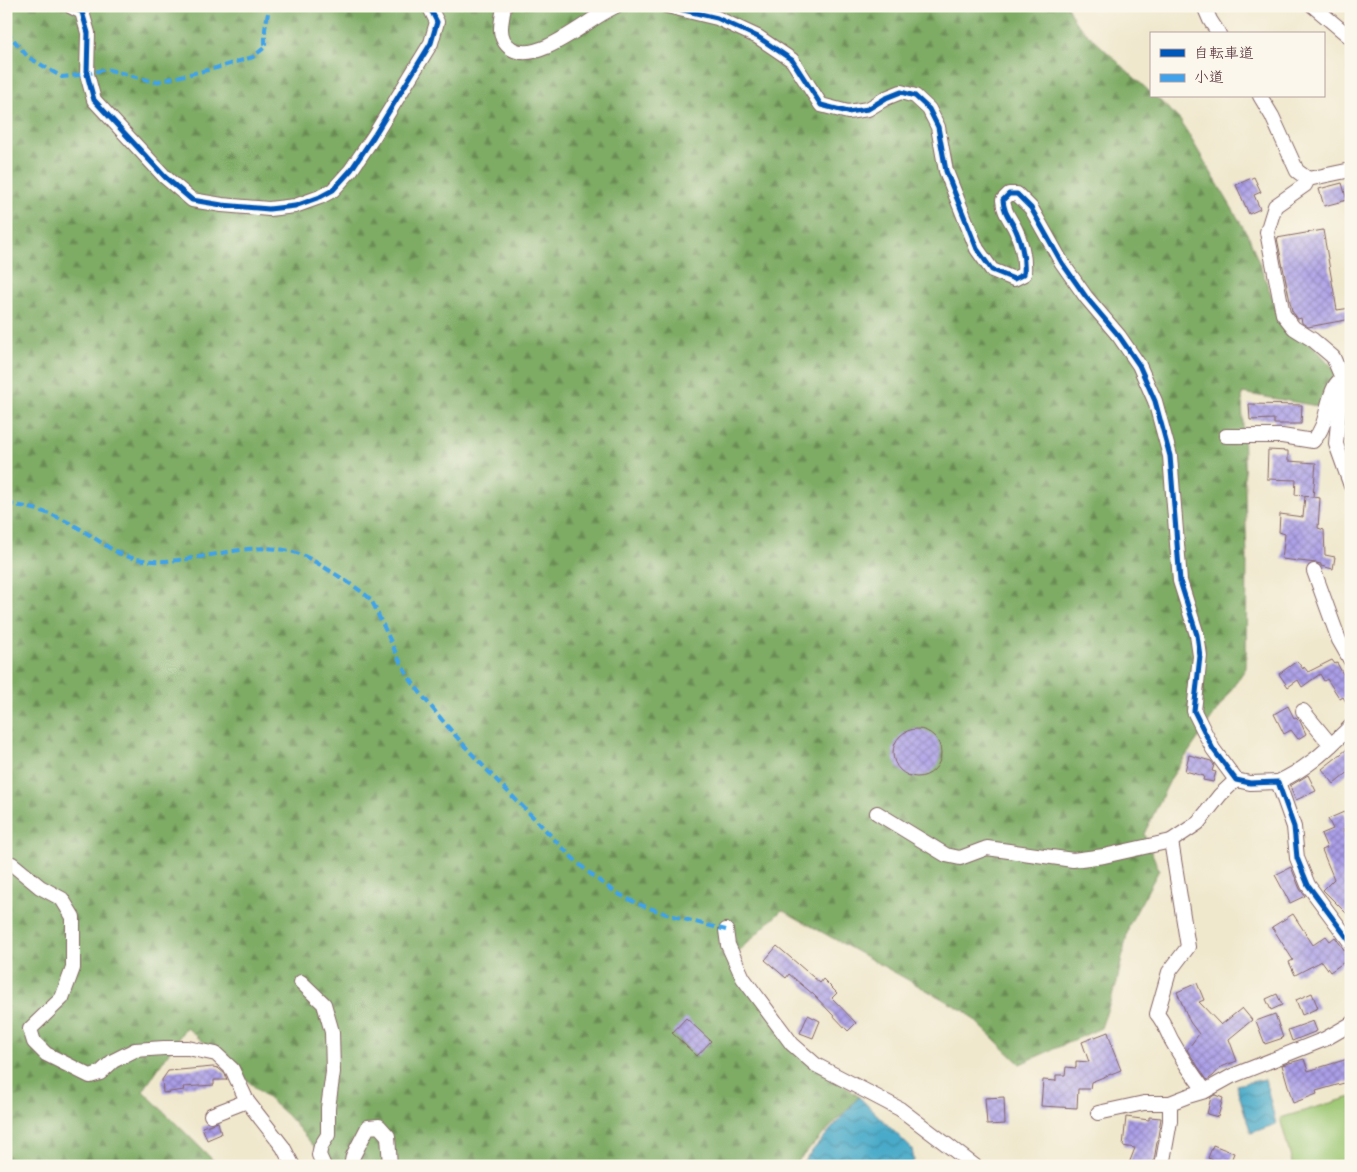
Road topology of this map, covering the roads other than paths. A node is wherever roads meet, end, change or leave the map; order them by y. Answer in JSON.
{"nodes":[{"id":1,"x":70,"y":6,"type":"edge"},
{"id":2,"x":429,"y":6,"type":"edge"},
{"id":3,"x":504,"y":6,"type":"edge"},
{"id":4,"x":616,"y":6,"type":"edge"},
{"id":5,"x":667,"y":6,"type":"edge"},
{"id":6,"x":1204,"y":6,"type":"edge"},
{"id":7,"x":1313,"y":6,"type":"edge"},
{"id":8,"x":1218,"y":32,"type":"edge"},
{"id":9,"x":1351,"y":38,"type":"edge"},
{"id":10,"x":1261,"y":98,"type":"edge"},
{"id":11,"x":1351,"y":170,"type":"edge"},
{"id":12,"x":1308,"y":179,"type":"junction"},
{"id":13,"x":1346,"y":376,"type":"edge"},
{"id":14,"x":1226,"y":436,"type":"dead end"},
{"id":15,"x":1351,"y":486,"type":"edge"},
{"id":16,"x":1314,"y":571,"type":"dead end"},
{"id":17,"x":1351,"y":662,"type":"edge"},
{"id":18,"x":1303,"y":711,"type":"dead end"},
{"id":19,"x":1351,"y":726,"type":"edge"},
{"id":20,"x":1331,"y":745,"type":"junction"},
{"id":21,"x":1236,"y":780,"type":"junction"},
{"id":22,"x":1278,"y":782,"type":"junction"},
{"id":23,"x":876,"y":813,"type":"dead end"},
{"id":24,"x":1171,"y":841,"type":"junction"},
{"id":25,"x":6,"y":863,"type":"edge"},
{"id":26,"x":726,"y":930,"type":"dead end"},
{"id":27,"x":1351,"y":943,"type":"edge"},
{"id":28,"x":301,"y":982,"type":"dead end"},
{"id":29,"x":1351,"y":1024,"type":"edge"},
{"id":30,"x":1205,"y":1091,"type":"junction"},
{"id":31,"x":247,"y":1101,"type":"junction"},
{"id":32,"x":1170,"y":1103,"type":"junction"},
{"id":33,"x":1098,"y":1112,"type":"dead end"},
{"id":34,"x":211,"y":1115,"type":"dead end"},
{"id":35,"x":292,"y":1166,"type":"edge"},
{"id":36,"x":324,"y":1166,"type":"edge"},
{"id":37,"x":351,"y":1166,"type":"edge"},
{"id":38,"x":390,"y":1166,"type":"edge"},
{"id":39,"x":975,"y":1166,"type":"edge"},
{"id":40,"x":1162,"y":1166,"type":"edge"}],
"edges":[{"from":1,"to":2,"type":"street"},
{"from":3,"to":4,"type":"street"},
{"from":5,"to":21,"type":"street"},
{"from":6,"to":8,"type":"street"},
{"from":7,"to":9,"type":"street"},
{"from":10,"to":12,"type":"street"},
{"from":11,"to":12,"type":"street"},
{"from":12,"to":13,"type":"street"},
{"from":13,"to":14,"type":"street"},
{"from":13,"to":15,"type":"street"},
{"from":16,"to":17,"type":"street"},
{"from":18,"to":20,"type":"street"},
{"from":19,"to":20,"type":"street"},
{"from":20,"to":22,"type":"street"},
{"from":21,"to":22,"type":"street"},
{"from":21,"to":24,"type":"street"},
{"from":22,"to":27,"type":"street"},
{"from":23,"to":24,"type":"street"},
{"from":24,"to":30,"type":"street"},
{"from":25,"to":31,"type":"street"},
{"from":26,"to":39,"type":"street"},
{"from":28,"to":36,"type":"street"},
{"from":29,"to":30,"type":"street"},
{"from":30,"to":32,"type":"street"},
{"from":31,"to":34,"type":"street"},
{"from":31,"to":35,"type":"street"},
{"from":32,"to":33,"type":"street"},
{"from":32,"to":40,"type":"street"},
{"from":37,"to":38,"type":"street"}]}
